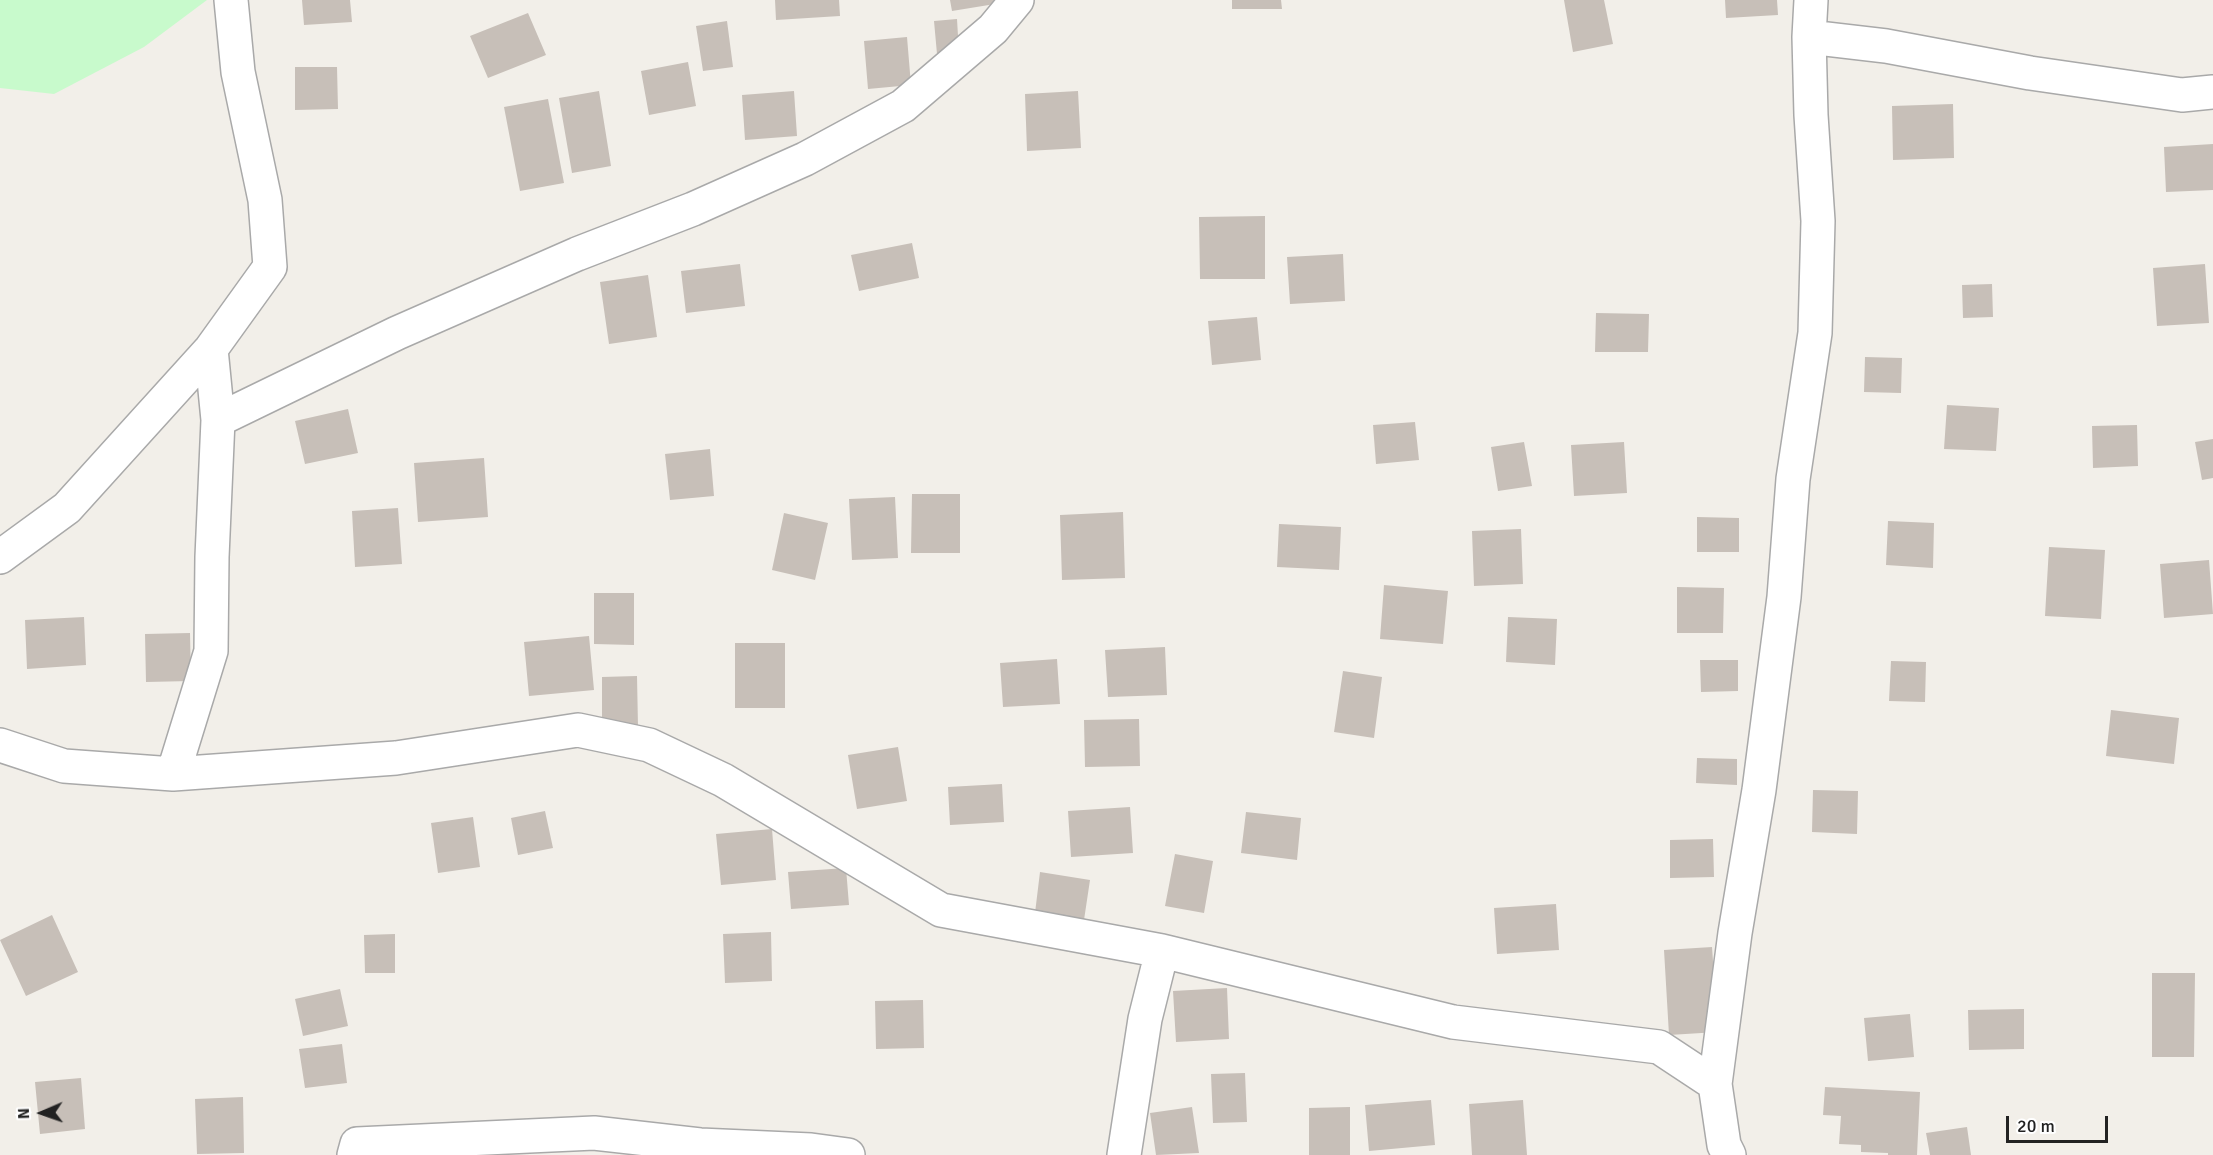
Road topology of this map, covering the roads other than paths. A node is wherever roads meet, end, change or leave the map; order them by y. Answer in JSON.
{"nodes":[{"id":1,"x":231,"y":0,"type":"edge"},
{"id":2,"x":1017,"y":0,"type":"edge"},
{"id":3,"x":1811,"y":0,"type":"edge"},
{"id":4,"x":1809,"y":37,"type":"junction"},
{"id":5,"x":2213,"y":92,"type":"edge"},
{"id":6,"x":211,"y":349,"type":"junction"},
{"id":7,"x":218,"y":420,"type":"junction"},
{"id":8,"x":0,"y":557,"type":"edge"},
{"id":9,"x":0,"y":746,"type":"edge"},
{"id":10,"x":173,"y":774,"type":"junction"},
{"id":11,"x":1162,"y":951,"type":"junction"},
{"id":12,"x":1716,"y":1083,"type":"junction"},
{"id":13,"x":354,"y":1155,"type":"edge"},
{"id":14,"x":848,"y":1155,"type":"edge"},
{"id":15,"x":1124,"y":1155,"type":"edge"},
{"id":16,"x":1729,"y":1155,"type":"edge"}],
"edges":[{"from":1,"to":6,"type":"street"},
{"from":2,"to":7,"type":"street"},
{"from":3,"to":4,"type":"street"},
{"from":4,"to":5,"type":"street"},
{"from":4,"to":12,"type":"street"},
{"from":6,"to":7,"type":"street"},
{"from":6,"to":8,"type":"street"},
{"from":7,"to":10,"type":"street"},
{"from":9,"to":10,"type":"street"},
{"from":10,"to":11,"type":"street"},
{"from":11,"to":12,"type":"street"},
{"from":11,"to":15,"type":"street"},
{"from":12,"to":16,"type":"street"},
{"from":13,"to":14,"type":"street"}]}
